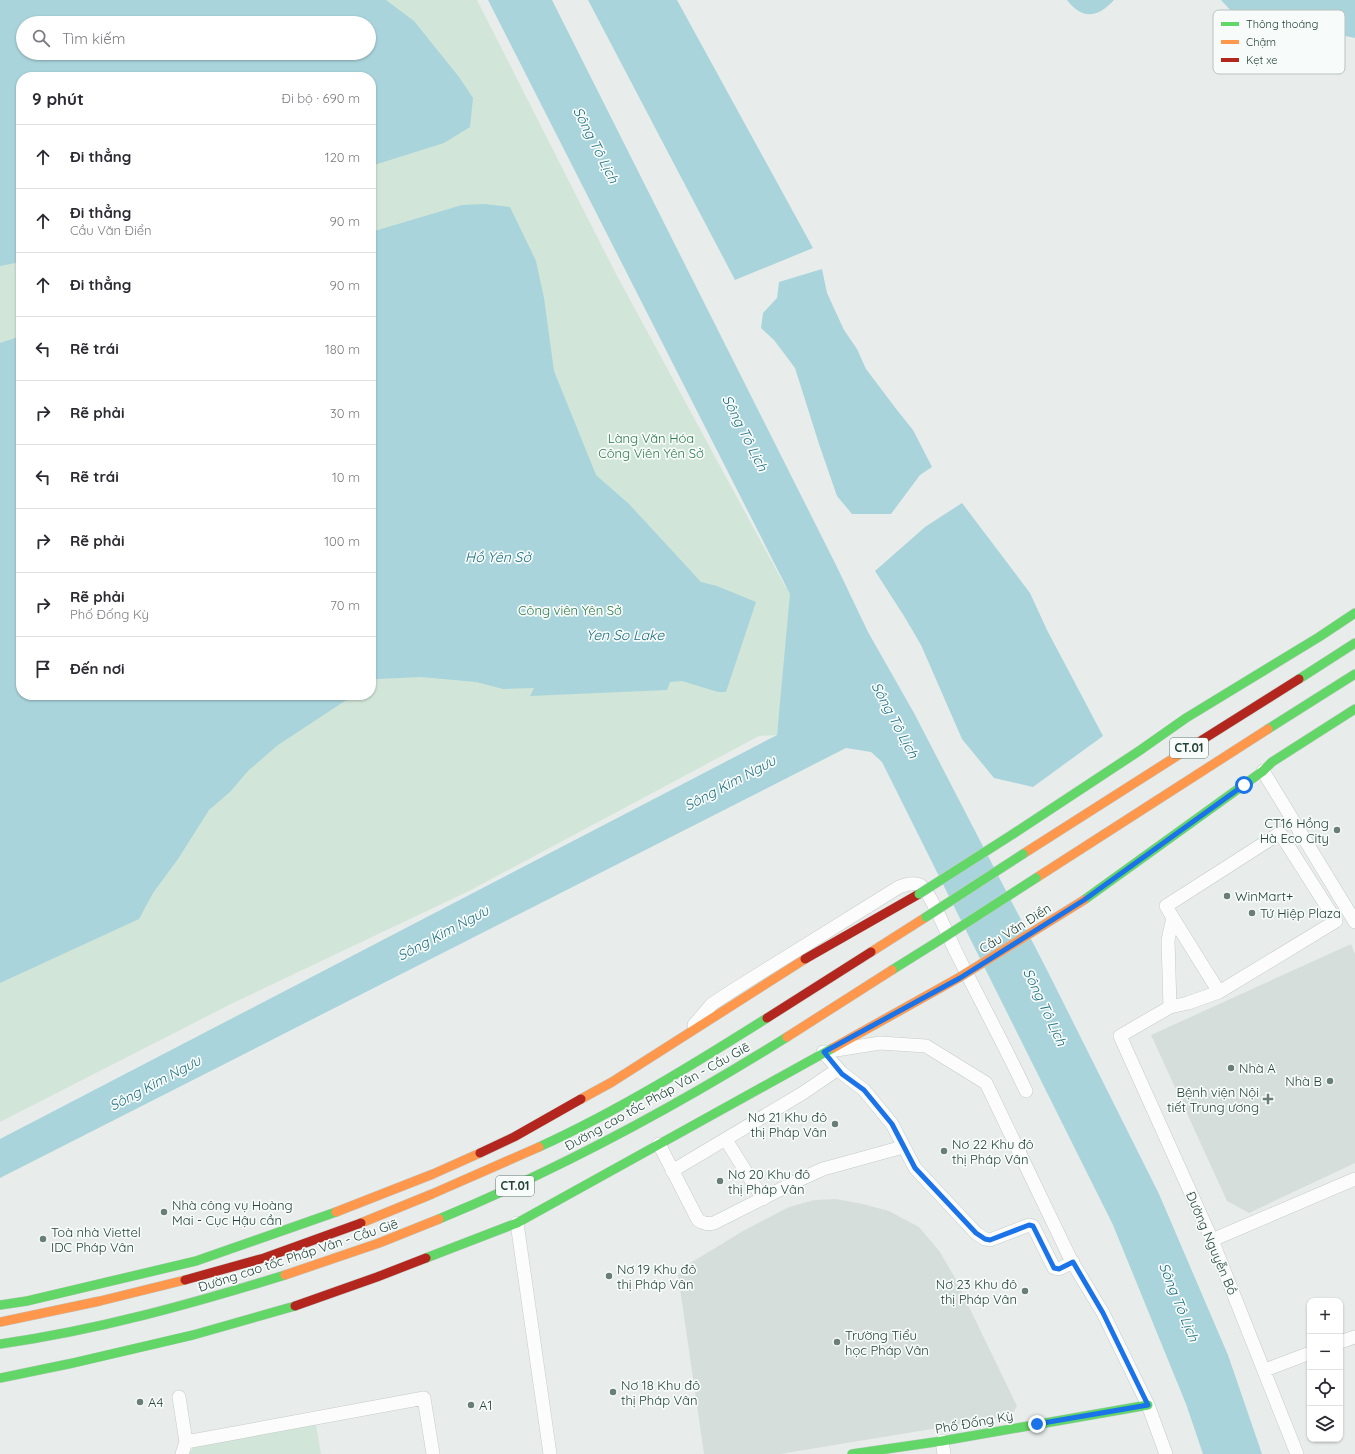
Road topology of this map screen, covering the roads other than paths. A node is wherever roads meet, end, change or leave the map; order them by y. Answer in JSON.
{"nodes":[{"id":1,"x":1355,"y":612,"type":"edge"},
{"id":2,"x":1355,"y":642,"type":"edge"},
{"id":3,"x":1355,"y":674,"type":"edge"},
{"id":4,"x":1355,"y":709,"type":"edge"},
{"id":5,"x":1263,"y":771,"type":"junction"},
{"id":6,"x":1173,"y":918,"type":"junction"},
{"id":7,"x":1355,"y":922,"type":"edge"},
{"id":8,"x":1219,"y":992,"type":"junction"},
{"id":9,"x":1170,"y":1007,"type":"junction"},
{"id":10,"x":688,"y":1033,"type":"junction"},
{"id":11,"x":824,"y":1052,"type":"junction"},
{"id":12,"x":838,"y":1069,"type":"junction"},
{"id":13,"x":1026,"y":1092,"type":"dead end"},
{"id":14,"x":726,"y":1140,"type":"junction"},
{"id":15,"x":659,"y":1144,"type":"junction"},
{"id":16,"x":903,"y":1147,"type":"junction"},
{"id":17,"x":672,"y":1171,"type":"junction"},
{"id":18,"x":1355,"y":1179,"type":"edge"},
{"id":19,"x":763,"y":1199,"type":"junction"},
{"id":20,"x":517,"y":1223,"type":"junction"},
{"id":21,"x":1212,"y":1240,"type":"junction"},
{"id":22,"x":1073,"y":1262,"type":"junction"},
{"id":23,"x":0,"y":1305,"type":"edge"},
{"id":24,"x":36,"y":1314,"type":"junction"},
{"id":25,"x":0,"y":1316,"type":"edge"},
{"id":26,"x":0,"y":1322,"type":"edge"},
{"id":27,"x":1355,"y":1337,"type":"edge"},
{"id":28,"x":47,"y":1338,"type":"junction"},
{"id":29,"x":1343,"y":1341,"type":"edge"},
{"id":30,"x":0,"y":1344,"type":"edge"},
{"id":31,"x":3,"y":1351,"type":"edge"},
{"id":32,"x":1307,"y":1354,"type":"edge"},
{"id":33,"x":1265,"y":1370,"type":"junction"},
{"id":34,"x":0,"y":1378,"type":"edge"},
{"id":35,"x":179,"y":1397,"type":"dead end"},
{"id":36,"x":1148,"y":1405,"type":"junction"},
{"id":37,"x":184,"y":1448,"type":"edge"},
{"id":38,"x":943,"y":1448,"type":"edge"},
{"id":39,"x":433,"y":1454,"type":"edge"},
{"id":40,"x":550,"y":1454,"type":"edge"},
{"id":41,"x":852,"y":1454,"type":"edge"},
{"id":42,"x":1166,"y":1454,"type":"edge"},
{"id":43,"x":1297,"y":1454,"type":"edge"}],
"edges":[{"from":1,"to":10,"type":"main road","bridge":true},
{"from":2,"to":24,"type":"main road","name":"Đường cao tốc Pháp Vân - Cầu Giẽ","number":"CT.01","bridge":true},
{"from":3,"to":28,"type":"main road","name":"Đường cao tốc Pháp Vân - Cầu Giẽ","number":"CT.01","bridge":true},
{"from":4,"to":5,"type":"main road","name":"Cầu Văn Điển"},
{"from":5,"to":7,"type":"street"},
{"from":5,"to":11,"type":"main road","name":"Cầu Văn Điển","bridge":true},
{"from":6,"to":8,"type":"street"},
{"from":6,"to":8,"type":"street"},
{"from":6,"to":9,"type":"street"},
{"from":8,"to":9,"type":"street"},
{"from":9,"to":21,"type":"street","name":"Đường Nguyễn Bồ"},
{"from":10,"to":13,"type":"street"},
{"from":10,"to":23,"type":"main road"},
{"from":11,"to":12,"type":"street"},
{"from":11,"to":15,"type":"main road","name":"Cầu Văn Điển"},
{"from":11,"to":22,"type":"street"},
{"from":12,"to":14,"type":"street"},
{"from":12,"to":16,"type":"street"},
{"from":14,"to":17,"type":"street"},
{"from":14,"to":19,"type":"street"},
{"from":15,"to":17,"type":"street"},
{"from":15,"to":20,"type":"main road","name":"Cầu Văn Điển"},
{"from":16,"to":19,"type":"street"},
{"from":16,"to":22,"type":"street"},
{"from":17,"to":19,"type":"street"},
{"from":18,"to":21,"type":"street"},
{"from":20,"to":34,"type":"main road","name":"Cầu Văn Điển"},
{"from":20,"to":40,"type":"street"},
{"from":21,"to":33,"type":"street","name":"Đường Nguyễn Bồ"},
{"from":22,"to":36,"type":"street"},
{"from":24,"to":25,"type":"main road"},
{"from":24,"to":26,"type":"main road","name":"Đường cao tốc Pháp Vân - Cầu Giẽ","number":"CT.01"},
{"from":27,"to":29,"type":"street"},
{"from":28,"to":30,"type":"main road","name":"Đường cao tốc Pháp Vân - Cầu Giẽ","number":"CT.01"},
{"from":28,"to":31,"type":"main road"},
{"from":32,"to":33,"type":"street"},
{"from":33,"to":43,"type":"street","name":"Đường Nguyễn Bồ"},
{"from":35,"to":37,"type":"street"},
{"from":36,"to":38,"type":"main road","name":"Phố Đống Kỳ"},
{"from":36,"to":42,"type":"street"},
{"from":37,"to":39,"type":"street"},
{"from":38,"to":41,"type":"main road","name":"Phố Đống Kỳ"}]}
